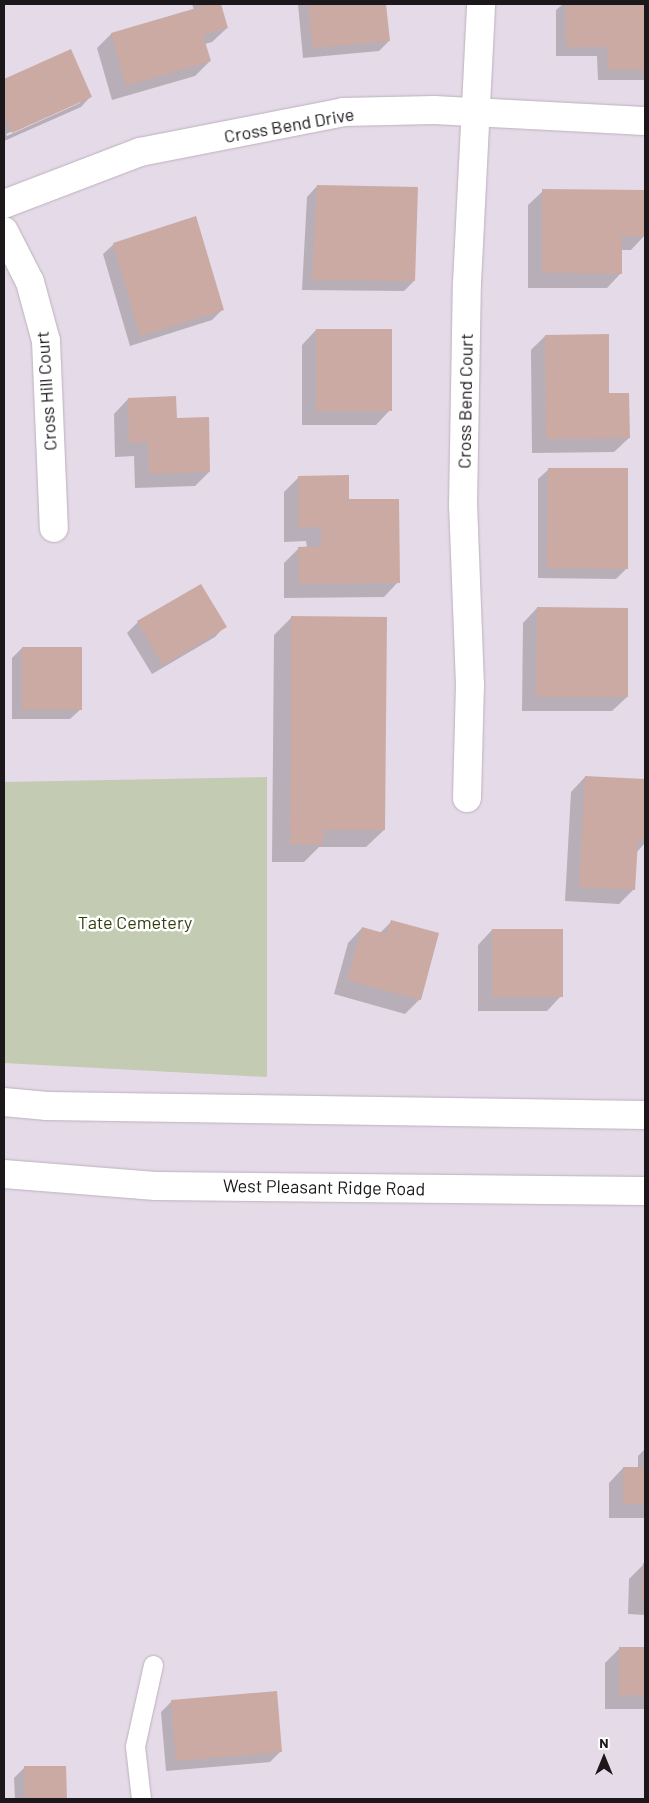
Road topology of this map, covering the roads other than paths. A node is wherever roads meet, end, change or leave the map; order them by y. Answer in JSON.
{"nodes":[{"id":1,"x":481,"y":4,"type":"edge"},
{"id":2,"x":474,"y":114,"type":"junction"},
{"id":3,"x":645,"y":121,"type":"edge"},
{"id":4,"x":4,"y":204,"type":"edge"},
{"id":5,"x":4,"y":231,"type":"edge"},
{"id":6,"x":54,"y":528,"type":"dead end"},
{"id":7,"x":466,"y":798,"type":"dead end"},
{"id":8,"x":4,"y":1102,"type":"edge"},
{"id":9,"x":645,"y":1115,"type":"edge"},
{"id":10,"x":4,"y":1174,"type":"edge"},
{"id":11,"x":645,"y":1191,"type":"edge"},
{"id":12,"x":152,"y":1665,"type":"dead end"},
{"id":13,"x":141,"y":1799,"type":"edge"}],
"edges":[{"from":1,"to":2,"type":"street","name":"Cross Bend Court"},
{"from":2,"to":3,"type":"street","name":"Cross Bend Drive"},
{"from":2,"to":4,"type":"street","name":"Cross Bend Drive"},
{"from":2,"to":7,"type":"street","name":"Cross Bend Court"},
{"from":5,"to":6,"type":"street","name":"Cross Hill Court"},
{"from":8,"to":9,"type":"street"},
{"from":10,"to":11,"type":"street","name":"West Pleasant Ridge Road"},
{"from":12,"to":13,"type":"lane"}]}
